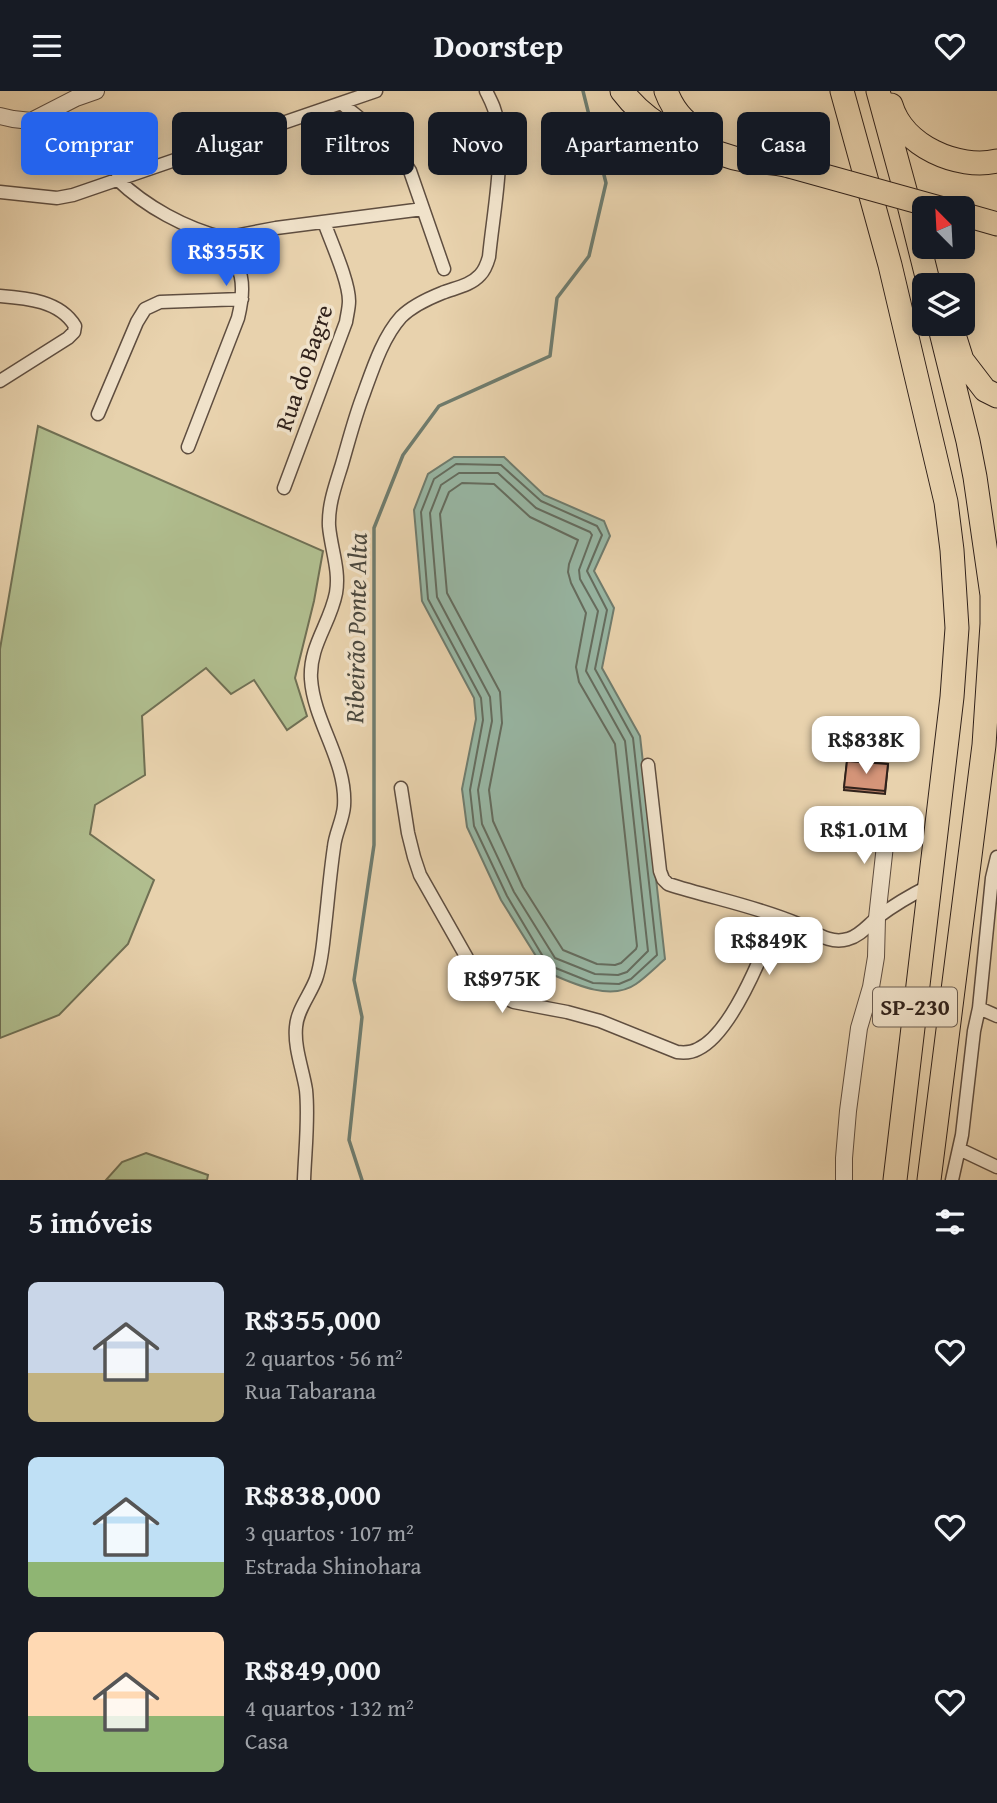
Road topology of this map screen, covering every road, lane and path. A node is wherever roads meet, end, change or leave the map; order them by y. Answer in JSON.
{"nodes":[{"id":1,"x":96,"y":91,"type":"edge"},
{"id":2,"x":376,"y":91,"type":"edge"},
{"id":3,"x":486,"y":91,"type":"edge"},
{"id":4,"x":622,"y":91,"type":"edge"},
{"id":5,"x":666,"y":91,"type":"edge"},
{"id":6,"x":830,"y":91,"type":"edge"},
{"id":7,"x":842,"y":91,"type":"edge"},
{"id":8,"x":878,"y":91,"type":"edge"},
{"id":9,"x":887,"y":91,"type":"edge"},
{"id":10,"x":341,"y":103,"type":"junction"},
{"id":11,"x":0,"y":115,"type":"edge"},
{"id":12,"x":737,"y":147,"type":"edge"},
{"id":13,"x":737,"y":158,"type":"edge"},
{"id":14,"x":997,"y":161,"type":"edge"},
{"id":15,"x":822,"y":175,"type":"edge"},
{"id":16,"x":117,"y":180,"type":"junction"},
{"id":17,"x":0,"y":192,"type":"edge"},
{"id":18,"x":912,"y":200,"type":"edge"},
{"id":19,"x":908,"y":201,"type":"junction"},
{"id":20,"x":423,"y":209,"type":"junction"},
{"id":21,"x":912,"y":211,"type":"edge"},
{"id":22,"x":975,"y":218,"type":"edge"},
{"id":23,"x":324,"y":222,"type":"junction"},
{"id":24,"x":992,"y":223,"type":"edge"},
{"id":25,"x":880,"y":231,"type":"junction"},
{"id":26,"x":224,"y":238,"type":"junction"},
{"id":27,"x":444,"y":269,"type":"dead end"},
{"id":28,"x":926,"y":273,"type":"edge"},
{"id":29,"x":0,"y":296,"type":"edge"},
{"id":30,"x":242,"y":299,"type":"junction"},
{"id":31,"x":942,"y":336,"type":"edge"},
{"id":32,"x":955,"y":336,"type":"edge"},
{"id":33,"x":0,"y":381,"type":"edge"},
{"id":34,"x":997,"y":396,"type":"edge"},
{"id":35,"x":98,"y":414,"type":"dead end"},
{"id":36,"x":188,"y":447,"type":"dead end"},
{"id":37,"x":284,"y":488,"type":"dead end"},
{"id":38,"x":997,"y":530,"type":"edge"},
{"id":39,"x":992,"y":595,"type":"junction"},
{"id":40,"x":648,"y":765,"type":"dead end"},
{"id":41,"x":401,"y":788,"type":"dead end"},
{"id":42,"x":888,"y":818,"type":"dead end"},
{"id":43,"x":997,"y":857,"type":"edge"},
{"id":44,"x":929,"y":886,"type":"junction"},
{"id":45,"x":777,"y":916,"type":"junction"},
{"id":46,"x":877,"y":918,"type":"junction"},
{"id":47,"x":979,"y":1008,"type":"junction"},
{"id":48,"x":997,"y":1016,"type":"edge"},
{"id":49,"x":959,"y":1149,"type":"junction"},
{"id":50,"x":997,"y":1167,"type":"edge"},
{"id":51,"x":304,"y":1180,"type":"edge"},
{"id":52,"x":844,"y":1180,"type":"edge"},
{"id":53,"x":895,"y":1180,"type":"edge"},
{"id":54,"x":929,"y":1180,"type":"edge"},
{"id":55,"x":952,"y":1180,"type":"edge"}],
"edges":[{"from":1,"to":11,"type":"street"},
{"from":2,"to":10,"type":"street"},
{"from":3,"to":51,"type":"street"},
{"from":4,"to":13,"type":"highway"},
{"from":5,"to":12,"type":"highway"},
{"from":6,"to":25,"type":"highway"},
{"from":7,"to":25,"type":"highway","number":"SP-230"},
{"from":8,"to":19,"type":"highway"},
{"from":9,"to":14,"type":"highway"},
{"from":10,"to":16,"type":"street"},
{"from":10,"to":20,"type":"street"},
{"from":15,"to":18,"type":"highway","bridge":true},
{"from":16,"to":17,"type":"street"},
{"from":16,"to":26,"type":"street"},
{"from":19,"to":21,"type":"highway"},
{"from":19,"to":28,"type":"highway"},
{"from":20,"to":23,"type":"street"},
{"from":20,"to":27,"type":"street"},
{"from":22,"to":24,"type":"highway"},
{"from":23,"to":26,"type":"street"},
{"from":23,"to":37,"type":"street","name":"Rua do Bagre"},
{"from":25,"to":44,"type":"highway","number":"SP-230"},
{"from":26,"to":30,"type":"street"},
{"from":29,"to":33,"type":"street"},
{"from":30,"to":35,"type":"street"},
{"from":30,"to":36,"type":"street"},
{"from":31,"to":39,"type":"highway","number":"SP-230"},
{"from":32,"to":34,"type":"highway"},
{"from":38,"to":39,"type":"highway"},
{"from":39,"to":54,"type":"highway","number":"SP-230"},
{"from":40,"to":45,"type":"street"},
{"from":41,"to":45,"type":"street"},
{"from":42,"to":46,"type":"street"},
{"from":43,"to":47,"type":"street"},
{"from":44,"to":46,"type":"street"},
{"from":44,"to":53,"type":"highway","number":"SP-230"},
{"from":45,"to":46,"type":"street"},
{"from":46,"to":52,"type":"street"},
{"from":47,"to":48,"type":"street"},
{"from":47,"to":49,"type":"street"},
{"from":49,"to":50,"type":"street"},
{"from":49,"to":55,"type":"street"}]}
